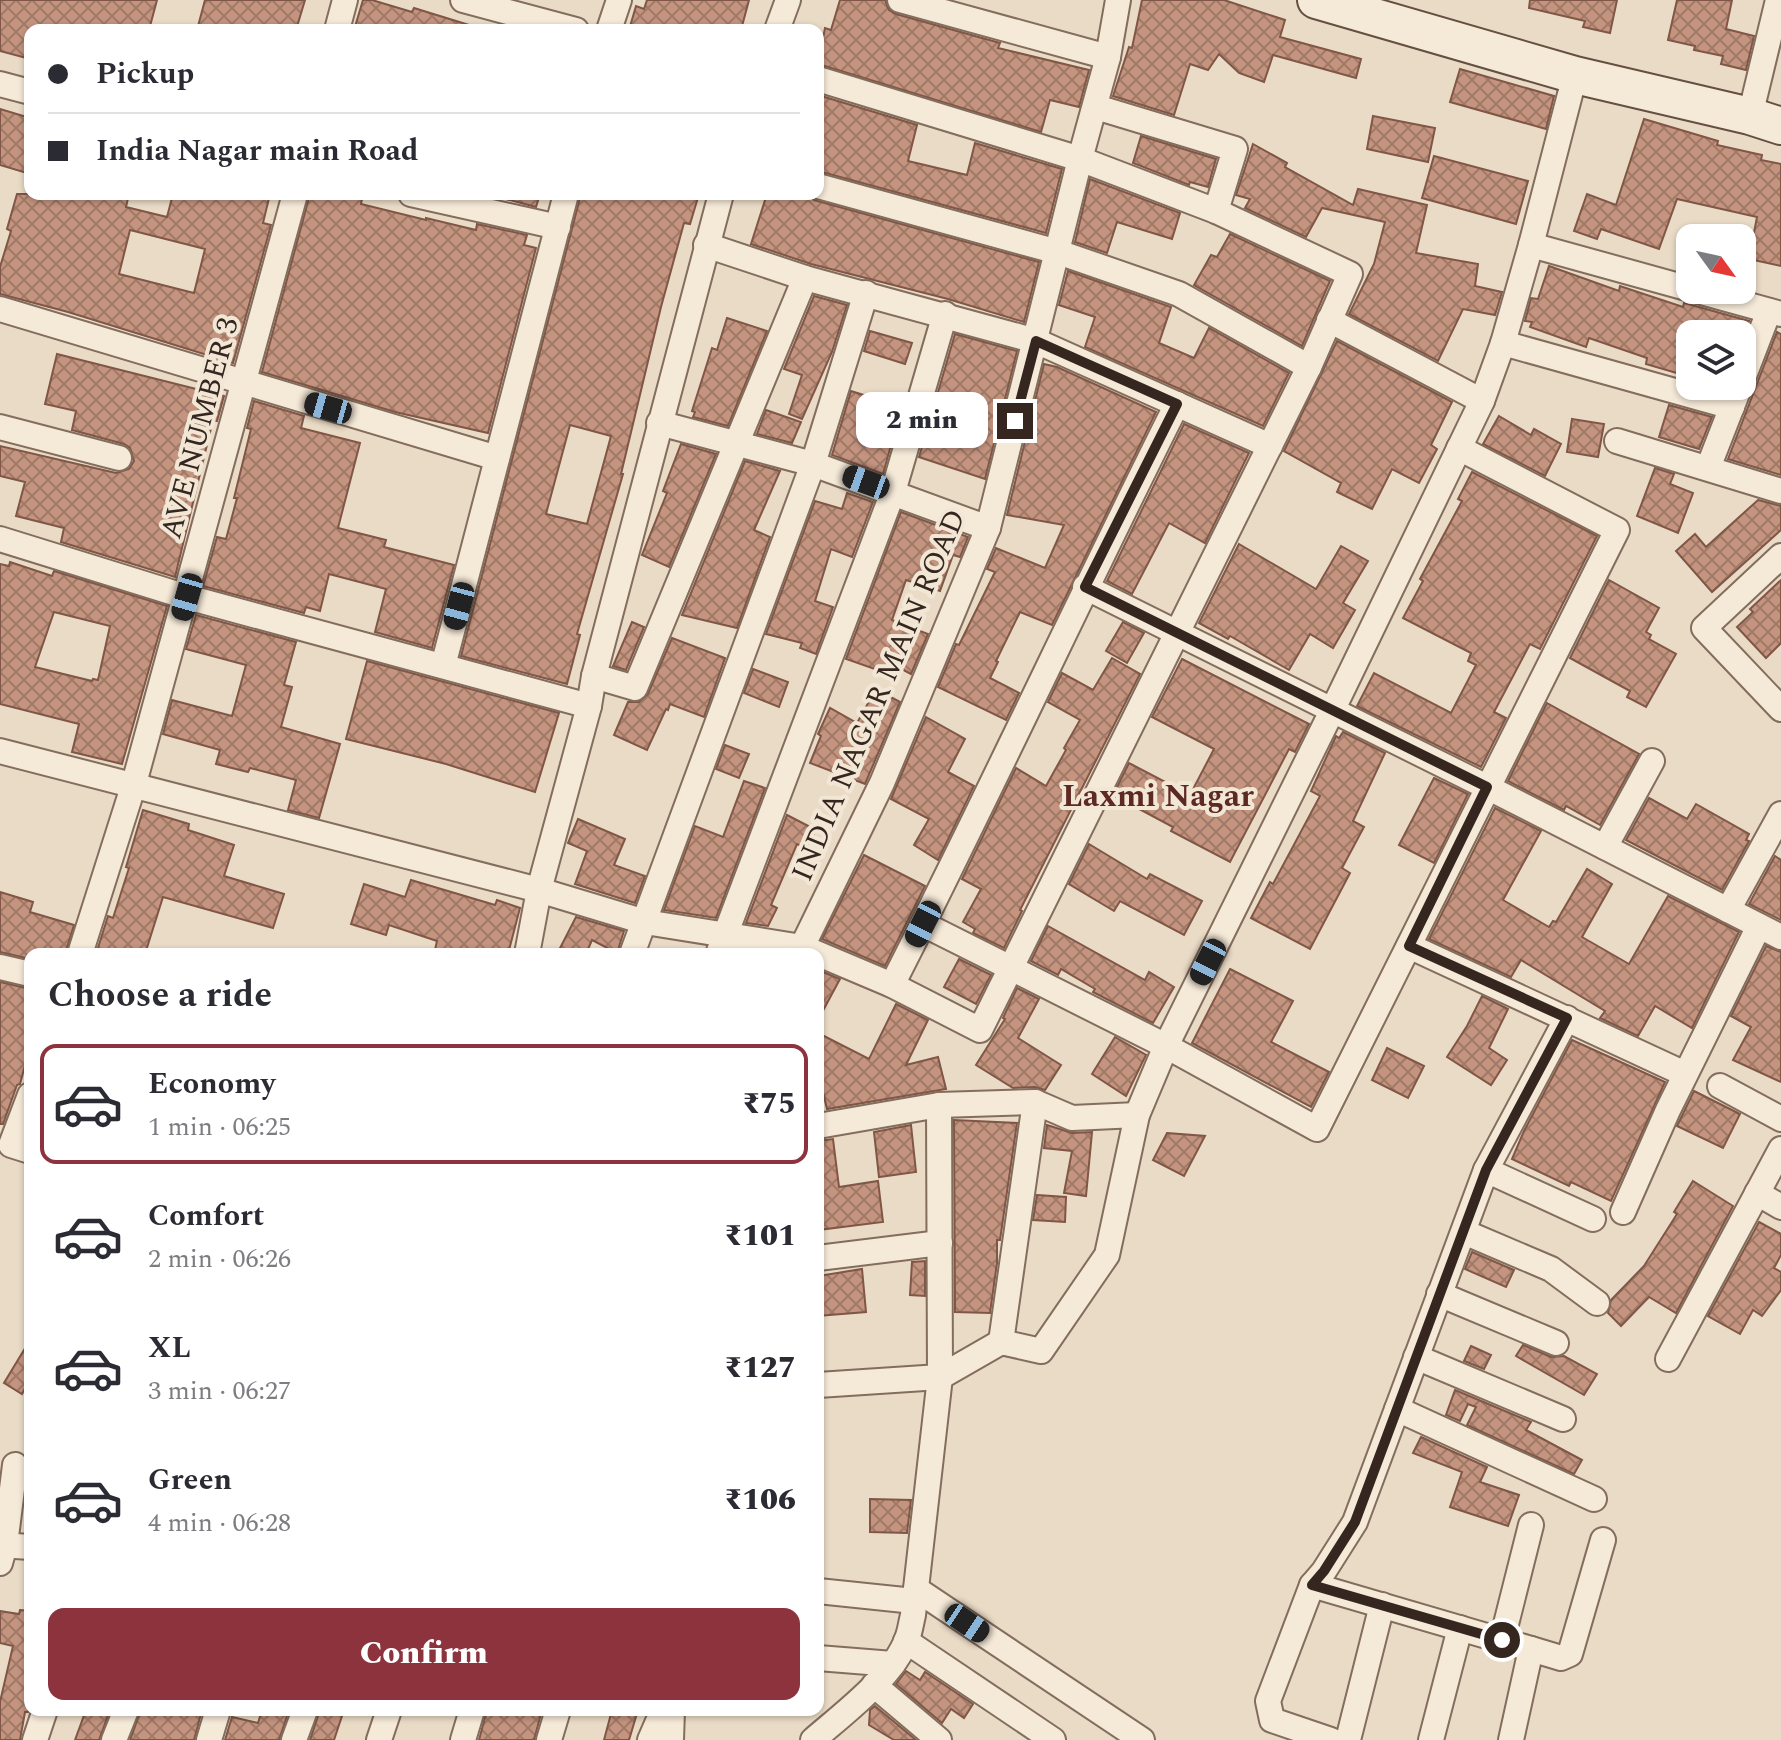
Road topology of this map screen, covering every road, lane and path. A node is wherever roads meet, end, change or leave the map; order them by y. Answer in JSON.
{"nodes":[{"id":1,"x":345,"y":0,"type":"edge"},
{"id":2,"x":463,"y":0,"type":"edge"},
{"id":3,"x":619,"y":0,"type":"edge"},
{"id":4,"x":788,"y":0,"type":"edge"},
{"id":5,"x":900,"y":0,"type":"edge"},
{"id":6,"x":1118,"y":0,"type":"edge"},
{"id":7,"x":1316,"y":0,"type":"edge"},
{"id":8,"x":1778,"y":0,"type":"edge"},
{"id":9,"x":339,"y":24,"type":"edge"},
{"id":10,"x":553,"y":24,"type":"edge"},
{"id":11,"x":611,"y":24,"type":"edge"},
{"id":12,"x":779,"y":24,"type":"edge"},
{"id":13,"x":1108,"y":57,"type":"junction"},
{"id":14,"x":1575,"y":75,"type":"junction"},
{"id":15,"x":824,"y":81,"type":"edge"},
{"id":16,"x":0,"y":84,"type":"edge"},
{"id":17,"x":24,"y":90,"type":"edge"},
{"id":18,"x":1096,"y":107,"type":"junction"},
{"id":19,"x":1766,"y":121,"type":"edge"},
{"id":20,"x":1080,"y":159,"type":"junction"},
{"id":21,"x":824,"y":188,"type":"edge"},
{"id":22,"x":293,"y":200,"type":"edge"},
{"id":23,"x":438,"y":200,"type":"edge"},
{"id":24,"x":565,"y":200,"type":"edge"},
{"id":25,"x":719,"y":200,"type":"edge"},
{"id":26,"x":1216,"y":211,"type":"junction"},
{"id":27,"x":558,"y":227,"type":"junction"},
{"id":28,"x":706,"y":245,"type":"junction"},
{"id":29,"x":1531,"y":245,"type":"junction"},
{"id":30,"x":1058,"y":252,"type":"junction"},
{"id":31,"x":805,"y":278,"type":"junction"},
{"id":32,"x":1676,"y":285,"type":"edge"},
{"id":33,"x":866,"y":293,"type":"junction"},
{"id":34,"x":1744,"y":304,"type":"edge"},
{"id":35,"x":0,"y":309,"type":"edge"},
{"id":36,"x":1775,"y":313,"type":"edge"},
{"id":37,"x":945,"y":314,"type":"junction"},
{"id":38,"x":1329,"y":320,"type":"junction"},
{"id":39,"x":1036,"y":341,"type":"junction"},
{"id":40,"x":1503,"y":343,"type":"junction"},
{"id":41,"x":1756,"y":353,"type":"edge"},
{"id":42,"x":1309,"y":367,"type":"junction"},
{"id":43,"x":1676,"y":378,"type":"edge"},
{"id":44,"x":244,"y":384,"type":"junction"},
{"id":45,"x":1734,"y":400,"type":"edge"},
{"id":46,"x":1482,"y":401,"type":"junction"},
{"id":47,"x":1177,"y":404,"type":"junction"},
{"id":48,"x":659,"y":423,"type":"junction"},
{"id":49,"x":0,"y":427,"type":"edge"},
{"id":50,"x":1617,"y":441,"type":"dead end"},
{"id":51,"x":736,"y":442,"type":"junction"},
{"id":52,"x":1270,"y":446,"type":"junction"},
{"id":53,"x":1459,"y":448,"type":"junction"},
{"id":54,"x":119,"y":458,"type":"dead end"},
{"id":55,"x":497,"y":458,"type":"junction"},
{"id":56,"x":813,"y":464,"type":"junction"},
{"id":57,"x":1708,"y":468,"type":"junction"},
{"id":58,"x":1781,"y":491,"type":"edge"},
{"id":59,"x":893,"y":492,"type":"junction"},
{"id":60,"x":988,"y":528,"type":"junction"},
{"id":61,"x":0,"y":539,"type":"edge"},
{"id":62,"x":1781,"y":556,"type":"edge"},
{"id":63,"x":1085,"y":587,"type":"junction"},
{"id":64,"x":187,"y":597,"type":"junction"},
{"id":65,"x":1176,"y":632,"type":"junction"},
{"id":66,"x":443,"y":666,"type":"junction"},
{"id":67,"x":594,"y":676,"type":"junction"},
{"id":68,"x":589,"y":706,"type":"junction"},
{"id":69,"x":1333,"y":709,"type":"junction"},
{"id":70,"x":1781,"y":709,"type":"edge"},
{"id":71,"x":0,"y":751,"type":"edge"},
{"id":72,"x":1652,"y":761,"type":"dead end"},
{"id":73,"x":133,"y":787,"type":"junction"},
{"id":74,"x":1487,"y":787,"type":"junction"},
{"id":75,"x":1781,"y":814,"type":"edge"},
{"id":76,"x":1605,"y":847,"type":"junction"},
{"id":77,"x":539,"y":890,"type":"junction"},
{"id":78,"x":1728,"y":910,"type":"junction"},
{"id":79,"x":645,"y":922,"type":"junction"},
{"id":80,"x":923,"y":924,"type":"junction"},
{"id":81,"x":1759,"y":926,"type":"junction"},
{"id":82,"x":1781,"y":937,"type":"edge"},
{"id":83,"x":722,"y":944,"type":"edge"},
{"id":84,"x":1409,"y":946,"type":"junction"},
{"id":85,"x":802,"y":947,"type":"joint"},
{"id":86,"x":82,"y":948,"type":"edge"},
{"id":87,"x":528,"y":948,"type":"edge"},
{"id":88,"x":634,"y":948,"type":"edge"},
{"id":89,"x":824,"y":956,"type":"edge"},
{"id":90,"x":0,"y":967,"type":"edge"},
{"id":91,"x":1012,"y":968,"type":"junction"},
{"id":92,"x":24,"y":973,"type":"edge"},
{"id":93,"x":892,"y":985,"type":"junction"},
{"id":94,"x":1567,"y":1018,"type":"junction"},
{"id":95,"x":1166,"y":1046,"type":"junction"},
{"id":96,"x":1685,"y":1074,"type":"junction"},
{"id":97,"x":1720,"y":1086,"type":"dead end"},
{"id":98,"x":1035,"y":1102,"type":"junction"},
{"id":99,"x":939,"y":1105,"type":"junction"},
{"id":100,"x":24,"y":1111,"type":"edge"},
{"id":101,"x":1137,"y":1115,"type":"junction"},
{"id":102,"x":1781,"y":1119,"type":"edge"},
{"id":103,"x":824,"y":1125,"type":"edge"},
{"id":104,"x":24,"y":1149,"type":"edge"},
{"id":105,"x":1781,"y":1149,"type":"edge"},
{"id":106,"x":1486,"y":1170,"type":"junction"},
{"id":107,"x":1757,"y":1193,"type":"junction"},
{"id":108,"x":1781,"y":1207,"type":"edge"},
{"id":109,"x":1623,"y":1212,"type":"dead end"},
{"id":110,"x":1593,"y":1219,"type":"dead end"},
{"id":111,"x":1464,"y":1232,"type":"junction"},
{"id":112,"x":940,"y":1243,"type":"junction"},
{"id":113,"x":824,"y":1257,"type":"edge"},
{"id":114,"x":1439,"y":1294,"type":"junction"},
{"id":115,"x":1597,"y":1303,"type":"dead end"},
{"id":116,"x":1001,"y":1342,"type":"junction"},
{"id":117,"x":1556,"y":1343,"type":"dead end"},
{"id":118,"x":1416,"y":1357,"type":"junction"},
{"id":119,"x":1668,"y":1359,"type":"dead end"},
{"id":120,"x":940,"y":1377,"type":"junction"},
{"id":121,"x":824,"y":1385,"type":"edge"},
{"id":122,"x":1397,"y":1409,"type":"junction"},
{"id":123,"x":1563,"y":1419,"type":"dead end"},
{"id":124,"x":15,"y":1465,"type":"dead end"},
{"id":125,"x":1594,"y":1499,"type":"dead end"},
{"id":126,"x":1531,"y":1525,"type":"dead end"},
{"id":127,"x":1603,"y":1540,"type":"dead end"},
{"id":128,"x":24,"y":1548,"type":"edge"},
{"id":129,"x":2,"y":1551,"type":"edge"},
{"id":130,"x":1312,"y":1585,"type":"junction"},
{"id":131,"x":824,"y":1591,"type":"edge"},
{"id":132,"x":915,"y":1595,"type":"junction"},
{"id":133,"x":1382,"y":1605,"type":"junction"},
{"id":134,"x":1460,"y":1628,"type":"junction"},
{"id":135,"x":1502,"y":1640,"type":"junction"},
{"id":136,"x":906,"y":1641,"type":"junction"},
{"id":137,"x":1531,"y":1649,"type":"junction"},
{"id":138,"x":824,"y":1658,"type":"edge"},
{"id":139,"x":893,"y":1664,"type":"junction"},
{"id":140,"x":874,"y":1685,"type":"junction"},
{"id":141,"x":43,"y":1716,"type":"edge"},
{"id":142,"x":124,"y":1716,"type":"edge"},
{"id":143,"x":216,"y":1716,"type":"edge"},
{"id":144,"x":303,"y":1716,"type":"edge"},
{"id":145,"x":387,"y":1716,"type":"edge"},
{"id":146,"x":470,"y":1716,"type":"edge"},
{"id":147,"x":556,"y":1716,"type":"edge"},
{"id":148,"x":660,"y":1716,"type":"edge"},
{"id":149,"x":672,"y":1716,"type":"edge"},
{"id":150,"x":827,"y":1736,"type":"edge"},
{"id":151,"x":35,"y":1740,"type":"edge"},
{"id":152,"x":114,"y":1740,"type":"edge"},
{"id":153,"x":209,"y":1740,"type":"edge"},
{"id":154,"x":294,"y":1740,"type":"edge"},
{"id":155,"x":379,"y":1740,"type":"edge"},
{"id":156,"x":463,"y":1740,"type":"edge"},
{"id":157,"x":549,"y":1740,"type":"edge"},
{"id":158,"x":650,"y":1740,"type":"edge"},
{"id":159,"x":671,"y":1740,"type":"edge"},
{"id":160,"x":939,"y":1740,"type":"edge"},
{"id":161,"x":1053,"y":1740,"type":"edge"},
{"id":162,"x":1142,"y":1740,"type":"edge"},
{"id":163,"x":1331,"y":1740,"type":"edge"},
{"id":164,"x":1348,"y":1740,"type":"edge"},
{"id":165,"x":1431,"y":1740,"type":"edge"},
{"id":166,"x":1511,"y":1740,"type":"edge"}],
"edges":[{"from":1,"to":9,"type":"street"},
{"from":2,"to":10,"type":"street"},
{"from":3,"to":11,"type":"street"},
{"from":4,"to":12,"type":"street"},
{"from":5,"to":13,"type":"street"},
{"from":6,"to":13,"type":"street","name":"INDIA NAGAR MAIN ROAD"},
{"from":7,"to":14,"type":"street"},
{"from":8,"to":19,"type":"street"},
{"from":13,"to":18,"type":"street","name":"INDIA NAGAR MAIN ROAD"},
{"from":14,"to":19,"type":"street"},
{"from":14,"to":29,"type":"street"},
{"from":15,"to":20,"type":"street"},
{"from":16,"to":17,"type":"street"},
{"from":18,"to":20,"type":"street","name":"INDIA NAGAR MAIN ROAD"},
{"from":18,"to":26,"type":"street"},
{"from":20,"to":26,"type":"street"},
{"from":20,"to":30,"type":"street","name":"INDIA NAGAR MAIN ROAD"},
{"from":21,"to":30,"type":"street"},
{"from":22,"to":44,"type":"street","name":"AVE NUMBER 3"},
{"from":23,"to":27,"type":"street"},
{"from":24,"to":27,"type":"street"},
{"from":25,"to":28,"type":"street"},
{"from":26,"to":38,"type":"street"},
{"from":27,"to":55,"type":"street"},
{"from":28,"to":31,"type":"street"},
{"from":28,"to":48,"type":"street"},
{"from":29,"to":32,"type":"street"},
{"from":29,"to":40,"type":"street"},
{"from":30,"to":39,"type":"street","name":"INDIA NAGAR MAIN ROAD"},
{"from":30,"to":42,"type":"street"},
{"from":31,"to":33,"type":"street"},
{"from":31,"to":51,"type":"street"},
{"from":33,"to":37,"type":"street"},
{"from":33,"to":56,"type":"street"},
{"from":34,"to":36,"type":"street"},
{"from":35,"to":44,"type":"street"},
{"from":36,"to":41,"type":"street"},
{"from":37,"to":39,"type":"street"},
{"from":37,"to":59,"type":"street"},
{"from":38,"to":42,"type":"street"},
{"from":38,"to":46,"type":"street"},
{"from":39,"to":47,"type":"street"},
{"from":39,"to":60,"type":"street","name":"INDIA NAGAR MAIN ROAD"},
{"from":40,"to":43,"type":"street"},
{"from":40,"to":46,"type":"street"},
{"from":42,"to":52,"type":"street"},
{"from":44,"to":55,"type":"street"},
{"from":44,"to":64,"type":"street","name":"AVE NUMBER 3"},
{"from":45,"to":57,"type":"street"},
{"from":46,"to":53,"type":"street"},
{"from":47,"to":52,"type":"street"},
{"from":47,"to":63,"type":"street"},
{"from":48,"to":51,"type":"street"},
{"from":48,"to":67,"type":"street"},
{"from":49,"to":54,"type":"street"},
{"from":50,"to":57,"type":"street"},
{"from":51,"to":56,"type":"street"},
{"from":51,"to":67,"type":"street"},
{"from":52,"to":65,"type":"street"},
{"from":53,"to":69,"type":"street"},
{"from":53,"to":74,"type":"street"},
{"from":55,"to":66,"type":"street"},
{"from":56,"to":59,"type":"street"},
{"from":56,"to":79,"type":"street"},
{"from":57,"to":58,"type":"street"},
{"from":59,"to":60,"type":"street"},
{"from":59,"to":83,"type":"street"},
{"from":60,"to":85,"type":"street","name":"INDIA NAGAR MAIN ROAD"},
{"from":61,"to":64,"type":"street"},
{"from":62,"to":70,"type":"street"},
{"from":63,"to":65,"type":"street"},
{"from":63,"to":80,"type":"street"},
{"from":64,"to":66,"type":"street"},
{"from":64,"to":73,"type":"street","name":"AVE NUMBER 3"},
{"from":65,"to":69,"type":"street"},
{"from":65,"to":91,"type":"street"},
{"from":66,"to":68,"type":"street"},
{"from":67,"to":68,"type":"street"},
{"from":68,"to":77,"type":"street"},
{"from":69,"to":74,"type":"street"},
{"from":69,"to":95,"type":"street"},
{"from":71,"to":73,"type":"street"},
{"from":72,"to":76,"type":"street"},
{"from":73,"to":77,"type":"street"},
{"from":73,"to":86,"type":"street","name":"AVE NUMBER 3"},
{"from":74,"to":76,"type":"street"},
{"from":74,"to":84,"type":"street"},
{"from":75,"to":78,"type":"street"},
{"from":76,"to":78,"type":"street"},
{"from":77,"to":79,"type":"street"},
{"from":77,"to":87,"type":"street"},
{"from":78,"to":81,"type":"street"},
{"from":79,"to":83,"type":"street"},
{"from":79,"to":88,"type":"street"},
{"from":80,"to":91,"type":"street"},
{"from":80,"to":93,"type":"street"},
{"from":81,"to":82,"type":"street"},
{"from":81,"to":96,"type":"street"},
{"from":83,"to":85,"type":"street"},
{"from":84,"to":94,"type":"street"},
{"from":84,"to":95,"type":"street"},
{"from":89,"to":93,"type":"street"},
{"from":90,"to":92,"type":"street"},
{"from":91,"to":93,"type":"street"},
{"from":91,"to":95,"type":"street"},
{"from":94,"to":96,"type":"street"},
{"from":94,"to":106,"type":"street"},
{"from":95,"to":101,"type":"street"},
{"from":96,"to":109,"type":"street"},
{"from":97,"to":102,"type":"street"},
{"from":98,"to":99,"type":"street"},
{"from":98,"to":101,"type":"street"},
{"from":98,"to":116,"type":"street"},
{"from":99,"to":103,"type":"street"},
{"from":99,"to":112,"type":"street"},
{"from":100,"to":104,"type":"street"},
{"from":101,"to":116,"type":"street"},
{"from":105,"to":107,"type":"street"},
{"from":106,"to":110,"type":"street"},
{"from":106,"to":111,"type":"street"},
{"from":107,"to":108,"type":"street"},
{"from":107,"to":119,"type":"street"},
{"from":111,"to":114,"type":"street"},
{"from":111,"to":115,"type":"street"},
{"from":112,"to":113,"type":"street"},
{"from":112,"to":120,"type":"street"},
{"from":114,"to":117,"type":"street"},
{"from":114,"to":118,"type":"street"},
{"from":116,"to":120,"type":"street"},
{"from":118,"to":122,"type":"street"},
{"from":118,"to":123,"type":"street"},
{"from":120,"to":121,"type":"street"},
{"from":120,"to":132,"type":"street"},
{"from":122,"to":125,"type":"street"},
{"from":122,"to":130,"type":"street"},
{"from":124,"to":129,"type":"street"},
{"from":126,"to":135,"type":"street"},
{"from":127,"to":137,"type":"street"},
{"from":128,"to":129,"type":"street"},
{"from":130,"to":133,"type":"street"},
{"from":130,"to":163,"type":"street"},
{"from":131,"to":132,"type":"street"},
{"from":132,"to":136,"type":"street"},
{"from":132,"to":162,"type":"street"},
{"from":133,"to":134,"type":"street"},
{"from":133,"to":164,"type":"street"},
{"from":134,"to":135,"type":"street"},
{"from":134,"to":165,"type":"street"},
{"from":135,"to":137,"type":"street"},
{"from":136,"to":139,"type":"street"},
{"from":136,"to":161,"type":"street"},
{"from":137,"to":166,"type":"street"},
{"from":138,"to":139,"type":"street"},
{"from":139,"to":140,"type":"street"},
{"from":140,"to":150,"type":"street"},
{"from":140,"to":160,"type":"street"},
{"from":141,"to":151,"type":"street"},
{"from":142,"to":152,"type":"street"},
{"from":143,"to":153,"type":"street"},
{"from":144,"to":154,"type":"street"},
{"from":145,"to":155,"type":"street"},
{"from":146,"to":156,"type":"street"},
{"from":147,"to":157,"type":"street"},
{"from":148,"to":158,"type":"street"},
{"from":149,"to":159,"type":"street"}]}
